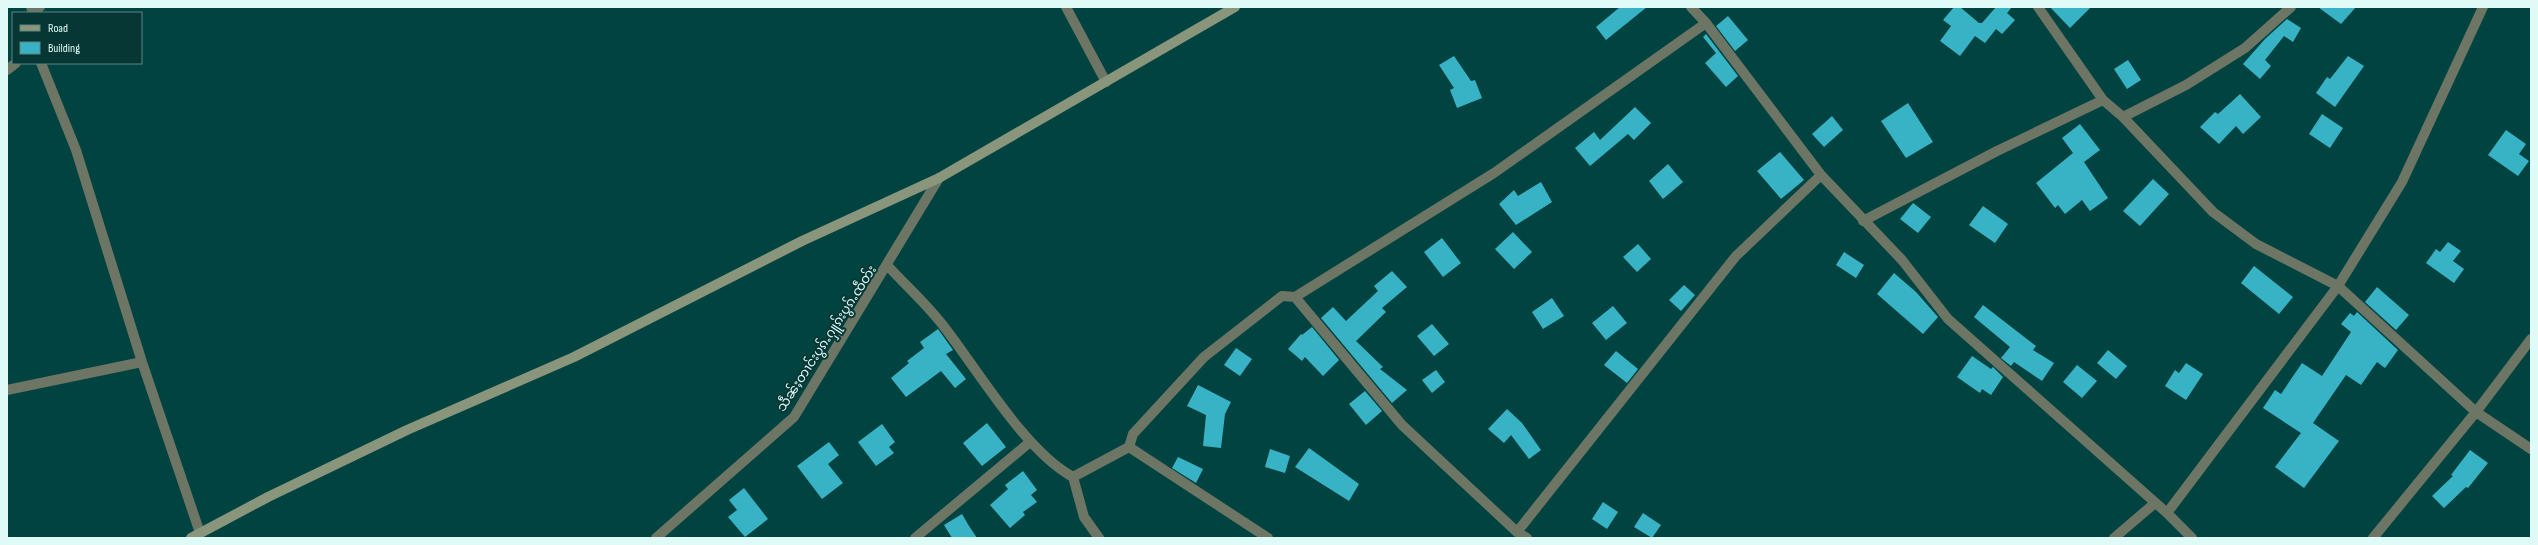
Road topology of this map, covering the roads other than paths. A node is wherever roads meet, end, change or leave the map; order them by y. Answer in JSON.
{"nodes":[{"id":1,"x":31,"y":7,"type":"edge"},
{"id":2,"x":40,"y":7,"type":"edge"},
{"id":3,"x":1066,"y":7,"type":"edge"},
{"id":4,"x":1235,"y":7,"type":"edge"},
{"id":5,"x":1691,"y":7,"type":"edge"},
{"id":6,"x":2038,"y":7,"type":"edge"},
{"id":7,"x":2291,"y":7,"type":"edge"},
{"id":8,"x":2483,"y":7,"type":"edge"},
{"id":9,"x":1706,"y":23,"type":"junction"},
{"id":10,"x":41,"y":64,"type":"edge"},
{"id":11,"x":1106,"y":82,"type":"junction"},
{"id":12,"x":2103,"y":100,"type":"junction"},
{"id":13,"x":2123,"y":117,"type":"junction"},
{"id":14,"x":1821,"y":175,"type":"junction"},
{"id":15,"x":939,"y":178,"type":"junction"},
{"id":16,"x":1863,"y":220,"type":"junction"},
{"id":17,"x":887,"y":265,"type":"junction"},
{"id":18,"x":2338,"y":286,"type":"junction"},
{"id":19,"x":1295,"y":297,"type":"junction"},
{"id":20,"x":2531,"y":339,"type":"edge"},
{"id":21,"x":142,"y":362,"type":"junction"},
{"id":22,"x":7,"y":390,"type":"edge"},
{"id":23,"x":2476,"y":412,"type":"junction"},
{"id":24,"x":1030,"y":442,"type":"junction"},
{"id":25,"x":1129,"y":446,"type":"junction"},
{"id":26,"x":2531,"y":449,"type":"edge"},
{"id":27,"x":1073,"y":477,"type":"junction"},
{"id":28,"x":2155,"y":503,"type":"junction"},
{"id":29,"x":2168,"y":513,"type":"junction"},
{"id":30,"x":1517,"y":532,"type":"junction"},
{"id":31,"x":200,"y":533,"type":"junction"},
{"id":32,"x":191,"y":538,"type":"edge"},
{"id":33,"x":656,"y":538,"type":"edge"},
{"id":34,"x":915,"y":538,"type":"edge"},
{"id":35,"x":1099,"y":538,"type":"edge"},
{"id":36,"x":1268,"y":538,"type":"edge"},
{"id":37,"x":1527,"y":538,"type":"edge"},
{"id":38,"x":2114,"y":538,"type":"edge"},
{"id":39,"x":2192,"y":538,"type":"edge"},
{"id":40,"x":2373,"y":538,"type":"edge"}],
"edges":[{"from":1,"to":2,"type":"street"},
{"from":3,"to":11,"type":"street"},
{"from":4,"to":11,"type":"main road"},
{"from":5,"to":9,"type":"street"},
{"from":6,"to":12,"type":"street"},
{"from":7,"to":13,"type":"street"},
{"from":8,"to":18,"type":"street"},
{"from":9,"to":14,"type":"street"},
{"from":9,"to":19,"type":"street"},
{"from":10,"to":21,"type":"street"},
{"from":11,"to":15,"type":"main road"},
{"from":12,"to":13,"type":"street"},
{"from":12,"to":16,"type":"street"},
{"from":13,"to":18,"type":"street"},
{"from":14,"to":16,"type":"street"},
{"from":14,"to":30,"type":"street"},
{"from":15,"to":17,"type":"street","name":"သဵၼ်ႈတၢင်းပွၵ်ႉႁူၵ်းပွၵ်ႉၸဵတ်း"},
{"from":15,"to":31,"type":"main road"},
{"from":16,"to":28,"type":"street"},
{"from":17,"to":24,"type":"street"},
{"from":17,"to":33,"type":"street","name":"သဵၼ်ႈတၢင်းပွၵ်ႉႁူၵ်းပွၵ်ႉၸဵတ်း"},
{"from":18,"to":23,"type":"street"},
{"from":18,"to":29,"type":"street"},
{"from":19,"to":25,"type":"street"},
{"from":19,"to":30,"type":"street"},
{"from":20,"to":23,"type":"street"},
{"from":21,"to":22,"type":"street"},
{"from":21,"to":31,"type":"street"},
{"from":23,"to":26,"type":"street"},
{"from":23,"to":40,"type":"street"},
{"from":24,"to":27,"type":"street"},
{"from":24,"to":34,"type":"street"},
{"from":25,"to":27,"type":"street"},
{"from":25,"to":36,"type":"street"},
{"from":27,"to":35,"type":"street"},
{"from":28,"to":29,"type":"street"},
{"from":28,"to":38,"type":"street"},
{"from":29,"to":39,"type":"street"},
{"from":30,"to":37,"type":"street"},
{"from":31,"to":32,"type":"main road"}]}
